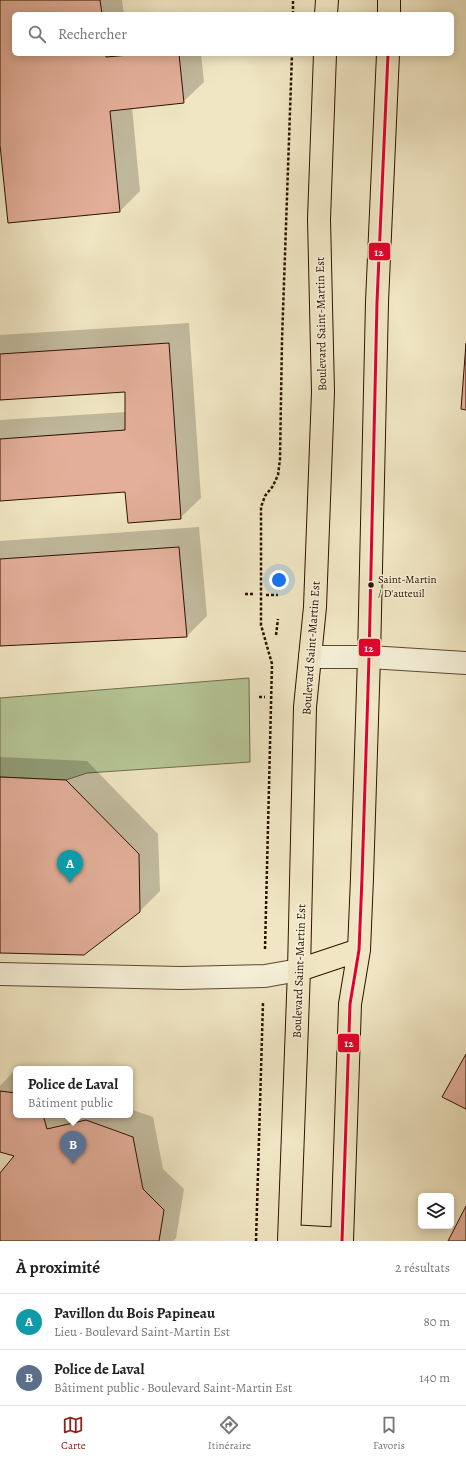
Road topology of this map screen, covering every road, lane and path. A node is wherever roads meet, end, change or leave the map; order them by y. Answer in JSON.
{"nodes":[{"id":1,"x":293,"y":0,"type":"edge"},
{"id":2,"x":327,"y":0,"type":"edge"},
{"id":3,"x":389,"y":0,"type":"edge"},
{"id":4,"x":293,"y":12,"type":"edge"},
{"id":5,"x":326,"y":12,"type":"edge"},
{"id":6,"x":389,"y":12,"type":"edge"},
{"id":7,"x":292,"y":56,"type":"edge"},
{"id":8,"x":325,"y":56,"type":"edge"},
{"id":9,"x":388,"y":56,"type":"edge"},
{"id":10,"x":245,"y":594,"type":"dead end"},
{"id":11,"x":254,"y":594,"type":"dead end"},
{"id":12,"x":266,"y":594,"type":"dead end"},
{"id":13,"x":278,"y":594,"type":"dead end"},
{"id":14,"x":278,"y":619,"type":"dead end"},
{"id":15,"x":276,"y":634,"type":"dead end"},
{"id":16,"x":310,"y":657,"type":"junction"},
{"id":17,"x":369,"y":657,"type":"junction"},
{"id":18,"x":466,"y":663,"type":"edge"},
{"id":19,"x":259,"y":697,"type":"dead end"},
{"id":20,"x":265,"y":697,"type":"dead end"},
{"id":21,"x":267,"y":897,"type":"dead end"},
{"id":22,"x":359,"y":950,"type":"junction"},
{"id":23,"x":299,"y":970,"type":"junction"},
{"id":24,"x":0,"y":974,"type":"edge"},
{"id":25,"x":262,"y":1025,"type":"dead end"},
{"id":26,"x":290,"y":1239,"type":"edge"},
{"id":27,"x":342,"y":1240,"type":"edge"},
{"id":28,"x":256,"y":1241,"type":"edge"}],
"edges":[{"from":1,"to":4,"type":"path"},
{"from":2,"to":5,"type":"main road"},
{"from":3,"to":6,"type":"main road"},
{"from":7,"to":21,"type":"path"},
{"from":8,"to":16,"type":"main road","name":"Boulevard Saint-Martin Est"},
{"from":9,"to":17,"type":"main road"},
{"from":10,"to":11,"type":"path"},
{"from":12,"to":13,"type":"path"},
{"from":14,"to":15,"type":"path"},
{"from":16,"to":17,"type":"street"},
{"from":16,"to":23,"type":"main road","name":"Boulevard Saint-Martin Est"},
{"from":17,"to":18,"type":"street"},
{"from":17,"to":22,"type":"main road"},
{"from":19,"to":20,"type":"path"},
{"from":22,"to":23,"type":"main road"},
{"from":22,"to":27,"type":"main road"},
{"from":23,"to":24,"type":"street"},
{"from":23,"to":26,"type":"main road","name":"Boulevard Saint-Martin Est"},
{"from":25,"to":28,"type":"path"},
{"from":26,"to":27,"type":"main road"}]}
